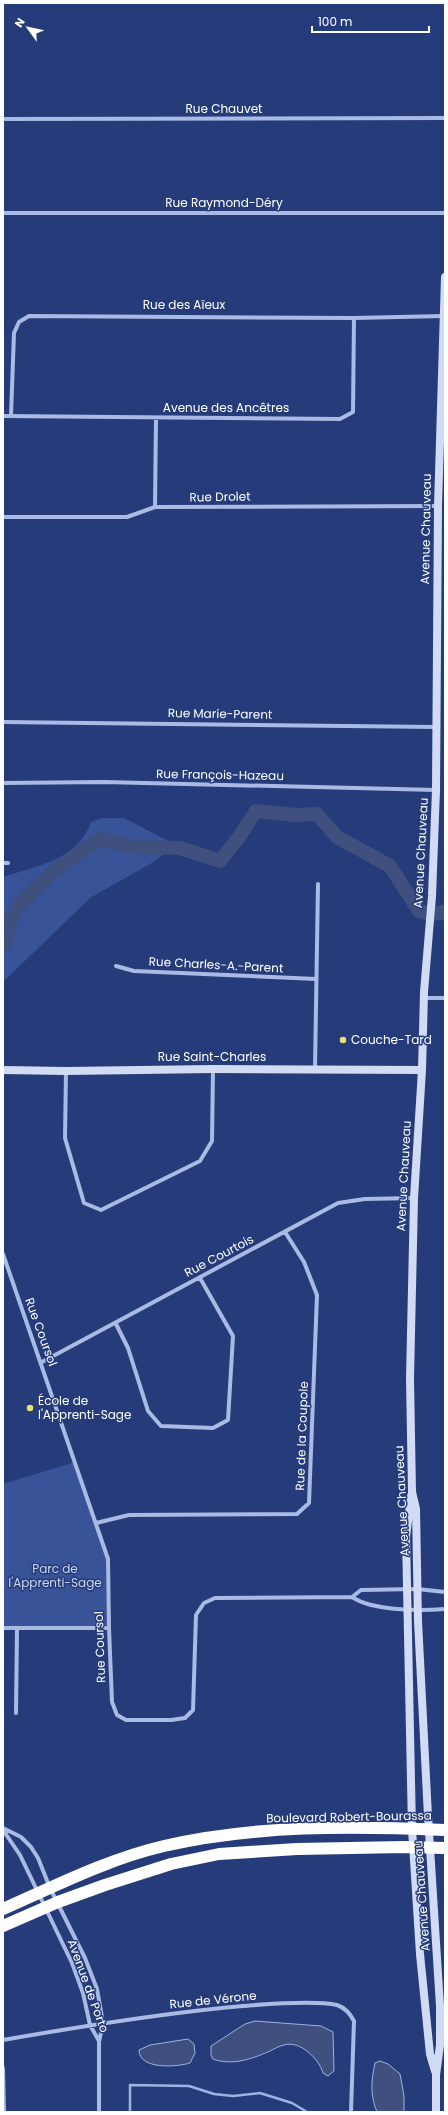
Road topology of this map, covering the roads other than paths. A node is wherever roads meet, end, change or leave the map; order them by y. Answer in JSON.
{"nodes":[{"id":1,"x":445,"y":118,"type":"edge"},
{"id":2,"x":3,"y":119,"type":"edge"},
{"id":3,"x":3,"y":213,"type":"edge"},
{"id":4,"x":445,"y":213,"type":"edge"},
{"id":5,"x":445,"y":277,"type":"edge"},
{"id":6,"x":445,"y":316,"type":"edge"},
{"id":7,"x":354,"y":318,"type":"junction"},
{"id":8,"x":3,"y":416,"type":"edge"},
{"id":9,"x":11,"y":416,"type":"junction"},
{"id":10,"x":156,"y":418,"type":"junction"},
{"id":11,"x":438,"y":506,"type":"junction"},
{"id":12,"x":155,"y":508,"type":"junction"},
{"id":13,"x":3,"y":517,"type":"edge"},
{"id":14,"x":3,"y":722,"type":"edge"},
{"id":15,"x":437,"y":726,"type":"junction"},
{"id":16,"x":3,"y":783,"type":"edge"},
{"id":17,"x":436,"y":790,"type":"junction"},
{"id":18,"x":3,"y":863,"type":"edge"},
{"id":19,"x":8,"y":863,"type":"dead end"},
{"id":20,"x":318,"y":884,"type":"dead end"},
{"id":21,"x":116,"y":966,"type":"dead end"},
{"id":22,"x":316,"y":979,"type":"junction"},
{"id":23,"x":424,"y":998,"type":"junction"},
{"id":24,"x":445,"y":998,"type":"edge"},
{"id":25,"x":213,"y":1069,"type":"junction"},
{"id":26,"x":315,"y":1069,"type":"junction"},
{"id":27,"x":3,"y":1070,"type":"edge"},
{"id":28,"x":422,"y":1070,"type":"junction"},
{"id":29,"x":66,"y":1072,"type":"junction"},
{"id":30,"x":414,"y":1198,"type":"junction"},
{"id":31,"x":285,"y":1232,"type":"junction"},
{"id":32,"x":3,"y":1254,"type":"edge"},
{"id":33,"x":200,"y":1278,"type":"junction"},
{"id":34,"x":116,"y":1324,"type":"junction"},
{"id":35,"x":42,"y":1362,"type":"junction"},
{"id":36,"x":412,"y":1492,"type":"junction"},
{"id":37,"x":96,"y":1523,"type":"junction"},
{"id":38,"x":417,"y":1589,"type":"junction"},
{"id":39,"x":407,"y":1590,"type":"junction"},
{"id":40,"x":445,"y":1592,"type":"edge"},
{"id":41,"x":352,"y":1597,"type":"junction"},
{"id":42,"x":407,"y":1608,"type":"junction"},
{"id":43,"x":418,"y":1609,"type":"junction"},
{"id":44,"x":445,"y":1609,"type":"edge"},
{"id":45,"x":3,"y":1628,"type":"edge"},
{"id":46,"x":108,"y":1628,"type":"junction"},
{"id":47,"x":17,"y":1629,"type":"junction"},
{"id":48,"x":16,"y":1713,"type":"dead end"},
{"id":49,"x":3,"y":1829,"type":"edge"},
{"id":50,"x":412,"y":1830,"type":"junction"},
{"id":51,"x":429,"y":1830,"type":"junction"},
{"id":52,"x":445,"y":1830,"type":"edge"},
{"id":53,"x":413,"y":1848,"type":"junction"},
{"id":54,"x":430,"y":1848,"type":"junction"},
{"id":55,"x":445,"y":1848,"type":"edge"},
{"id":56,"x":50,"y":1888,"type":"junction"},
{"id":57,"x":38,"y":1894,"type":"junction"},
{"id":58,"x":58,"y":1902,"type":"junction"},
{"id":59,"x":46,"y":1908,"type":"junction"},
{"id":60,"x":3,"y":1909,"type":"edge"},
{"id":61,"x":3,"y":1926,"type":"edge"},
{"id":62,"x":103,"y":2023,"type":"junction"},
{"id":63,"x":90,"y":2025,"type":"junction"},
{"id":64,"x":3,"y":2040,"type":"edge"},
{"id":65,"x":99,"y":2042,"type":"junction"},
{"id":66,"x":3,"y":2068,"type":"edge"},
{"id":67,"x":436,"y":2075,"type":"junction"},
{"id":68,"x":4,"y":2112,"type":"edge"},
{"id":69,"x":99,"y":2112,"type":"edge"},
{"id":70,"x":351,"y":2112,"type":"edge"},
{"id":71,"x":436,"y":2112,"type":"edge"}],
"edges":[{"from":1,"to":2,"type":"street","name":"Rue Chauvet"},
{"from":3,"to":4,"type":"street","name":"Rue Raymond-Déry"},
{"from":5,"to":6,"type":"main road","name":"Avenue Chauveau"},
{"from":6,"to":7,"type":"street","name":"Rue des Aïeux"},
{"from":6,"to":11,"type":"main road","name":"Avenue Chauveau"},
{"from":7,"to":9,"type":"street","name":"Rue des Aïeux"},
{"from":7,"to":10,"type":"street","name":"Avenue des Ancêtres"},
{"from":8,"to":9,"type":"street","name":"Avenue des Ancêtres"},
{"from":9,"to":10,"type":"street","name":"Avenue des Ancêtres"},
{"from":10,"to":12,"type":"street"},
{"from":11,"to":12,"type":"street","name":"Rue Drolet"},
{"from":11,"to":15,"type":"main road","name":"Avenue Chauveau"},
{"from":12,"to":13,"type":"street","name":"Rue Drolet"},
{"from":14,"to":15,"type":"street","name":"Rue Marie-Parent"},
{"from":15,"to":17,"type":"main road","name":"Avenue Chauveau"},
{"from":16,"to":17,"type":"street","name":"Rue François-Hazeau"},
{"from":17,"to":23,"type":"main road","name":"Avenue Chauveau"},
{"from":18,"to":19,"type":"street"},
{"from":20,"to":22,"type":"street"},
{"from":21,"to":22,"type":"street","name":"Rue Charles-A.-Parent"},
{"from":22,"to":26,"type":"street"},
{"from":23,"to":24,"type":"street"},
{"from":23,"to":28,"type":"main road","name":"Avenue Chauveau"},
{"from":25,"to":26,"type":"main road","name":"Rue Saint-Charles"},
{"from":25,"to":29,"type":"main road","name":"Rue Saint-Charles"},
{"from":25,"to":29,"type":"street"},
{"from":26,"to":28,"type":"main road","name":"Rue Saint-Charles"},
{"from":27,"to":29,"type":"main road","name":"Rue Saint-Charles"},
{"from":28,"to":30,"type":"main road","name":"Avenue Chauveau"},
{"from":30,"to":31,"type":"street","name":"Rue Courtois"},
{"from":30,"to":36,"type":"main road","name":"Avenue Chauveau"},
{"from":31,"to":33,"type":"street","name":"Rue Courtois"},
{"from":31,"to":37,"type":"street","name":"Rue de la Coupole"},
{"from":32,"to":35,"type":"street","name":"Rue Coursol"},
{"from":33,"to":34,"type":"street","name":"Rue Courtois"},
{"from":33,"to":34,"type":"street"},
{"from":34,"to":35,"type":"street","name":"Rue Courtois"},
{"from":35,"to":37,"type":"street","name":"Rue Coursol"},
{"from":36,"to":38,"type":"main road","name":"Avenue Chauveau"},
{"from":36,"to":39,"type":"main road","name":"Avenue Chauveau"},
{"from":37,"to":46,"type":"street","name":"Rue Coursol"},
{"from":38,"to":39,"type":"street","name":"Rue Coursol"},
{"from":38,"to":40,"type":"street","name":"Rue Coursol"},
{"from":38,"to":43,"type":"main road","name":"Avenue Chauveau"},
{"from":39,"to":41,"type":"street","name":"Rue Coursol"},
{"from":39,"to":42,"type":"main road","name":"Avenue Chauveau"},
{"from":41,"to":42,"type":"street","name":"Rue Coursol"},
{"from":41,"to":46,"type":"street","name":"Rue Coursol"},
{"from":42,"to":43,"type":"street","name":"Rue Coursol"},
{"from":42,"to":50,"type":"main road","name":"Avenue Chauveau"},
{"from":43,"to":44,"type":"street","name":"Rue Coursol"},
{"from":43,"to":51,"type":"main road","name":"Avenue Chauveau"},
{"from":45,"to":47,"type":"street"},
{"from":46,"to":47,"type":"street"},
{"from":47,"to":48,"type":"street"},
{"from":49,"to":56,"type":"street","name":"Avenue de Porto"},
{"from":49,"to":57,"type":"street","name":"Avenue de Porto"},
{"from":50,"to":51,"type":"highway","name":"Boulevard Robert-Bourassa"},
{"from":50,"to":53,"type":"main road","name":"Avenue Chauveau"},
{"from":50,"to":56,"type":"highway","name":"Boulevard Robert-Bourassa"},
{"from":51,"to":52,"type":"highway","name":"Boulevard Robert-Bourassa"},
{"from":51,"to":54,"type":"main road","name":"Avenue Chauveau"},
{"from":53,"to":54,"type":"highway"},
{"from":53,"to":58,"type":"highway"},
{"from":53,"to":67,"type":"main road","name":"Avenue Chauveau"},
{"from":54,"to":55,"type":"highway"},
{"from":54,"to":67,"type":"main road","name":"Avenue Chauveau"},
{"from":56,"to":57,"type":"highway","name":"Boulevard Robert-Bourassa"},
{"from":56,"to":58,"type":"street","name":"Avenue de Porto"},
{"from":57,"to":59,"type":"street","name":"Avenue de Porto"},
{"from":57,"to":60,"type":"highway","name":"Boulevard Robert-Bourassa"},
{"from":58,"to":59,"type":"highway"},
{"from":58,"to":62,"type":"street","name":"Avenue de Porto"},
{"from":59,"to":61,"type":"highway"},
{"from":59,"to":63,"type":"street","name":"Avenue de Porto"},
{"from":62,"to":63,"type":"street","name":"Rue de Vérone"},
{"from":62,"to":65,"type":"street","name":"Avenue de Porto"},
{"from":62,"to":70,"type":"street","name":"Rue de Vérone"},
{"from":63,"to":64,"type":"street","name":"Rue de Vérone"},
{"from":63,"to":65,"type":"street","name":"Avenue de Porto"},
{"from":65,"to":69,"type":"street","name":"Avenue de Porto"},
{"from":66,"to":68,"type":"street"},
{"from":67,"to":71,"type":"main road","name":"Avenue Chauveau"}]}
